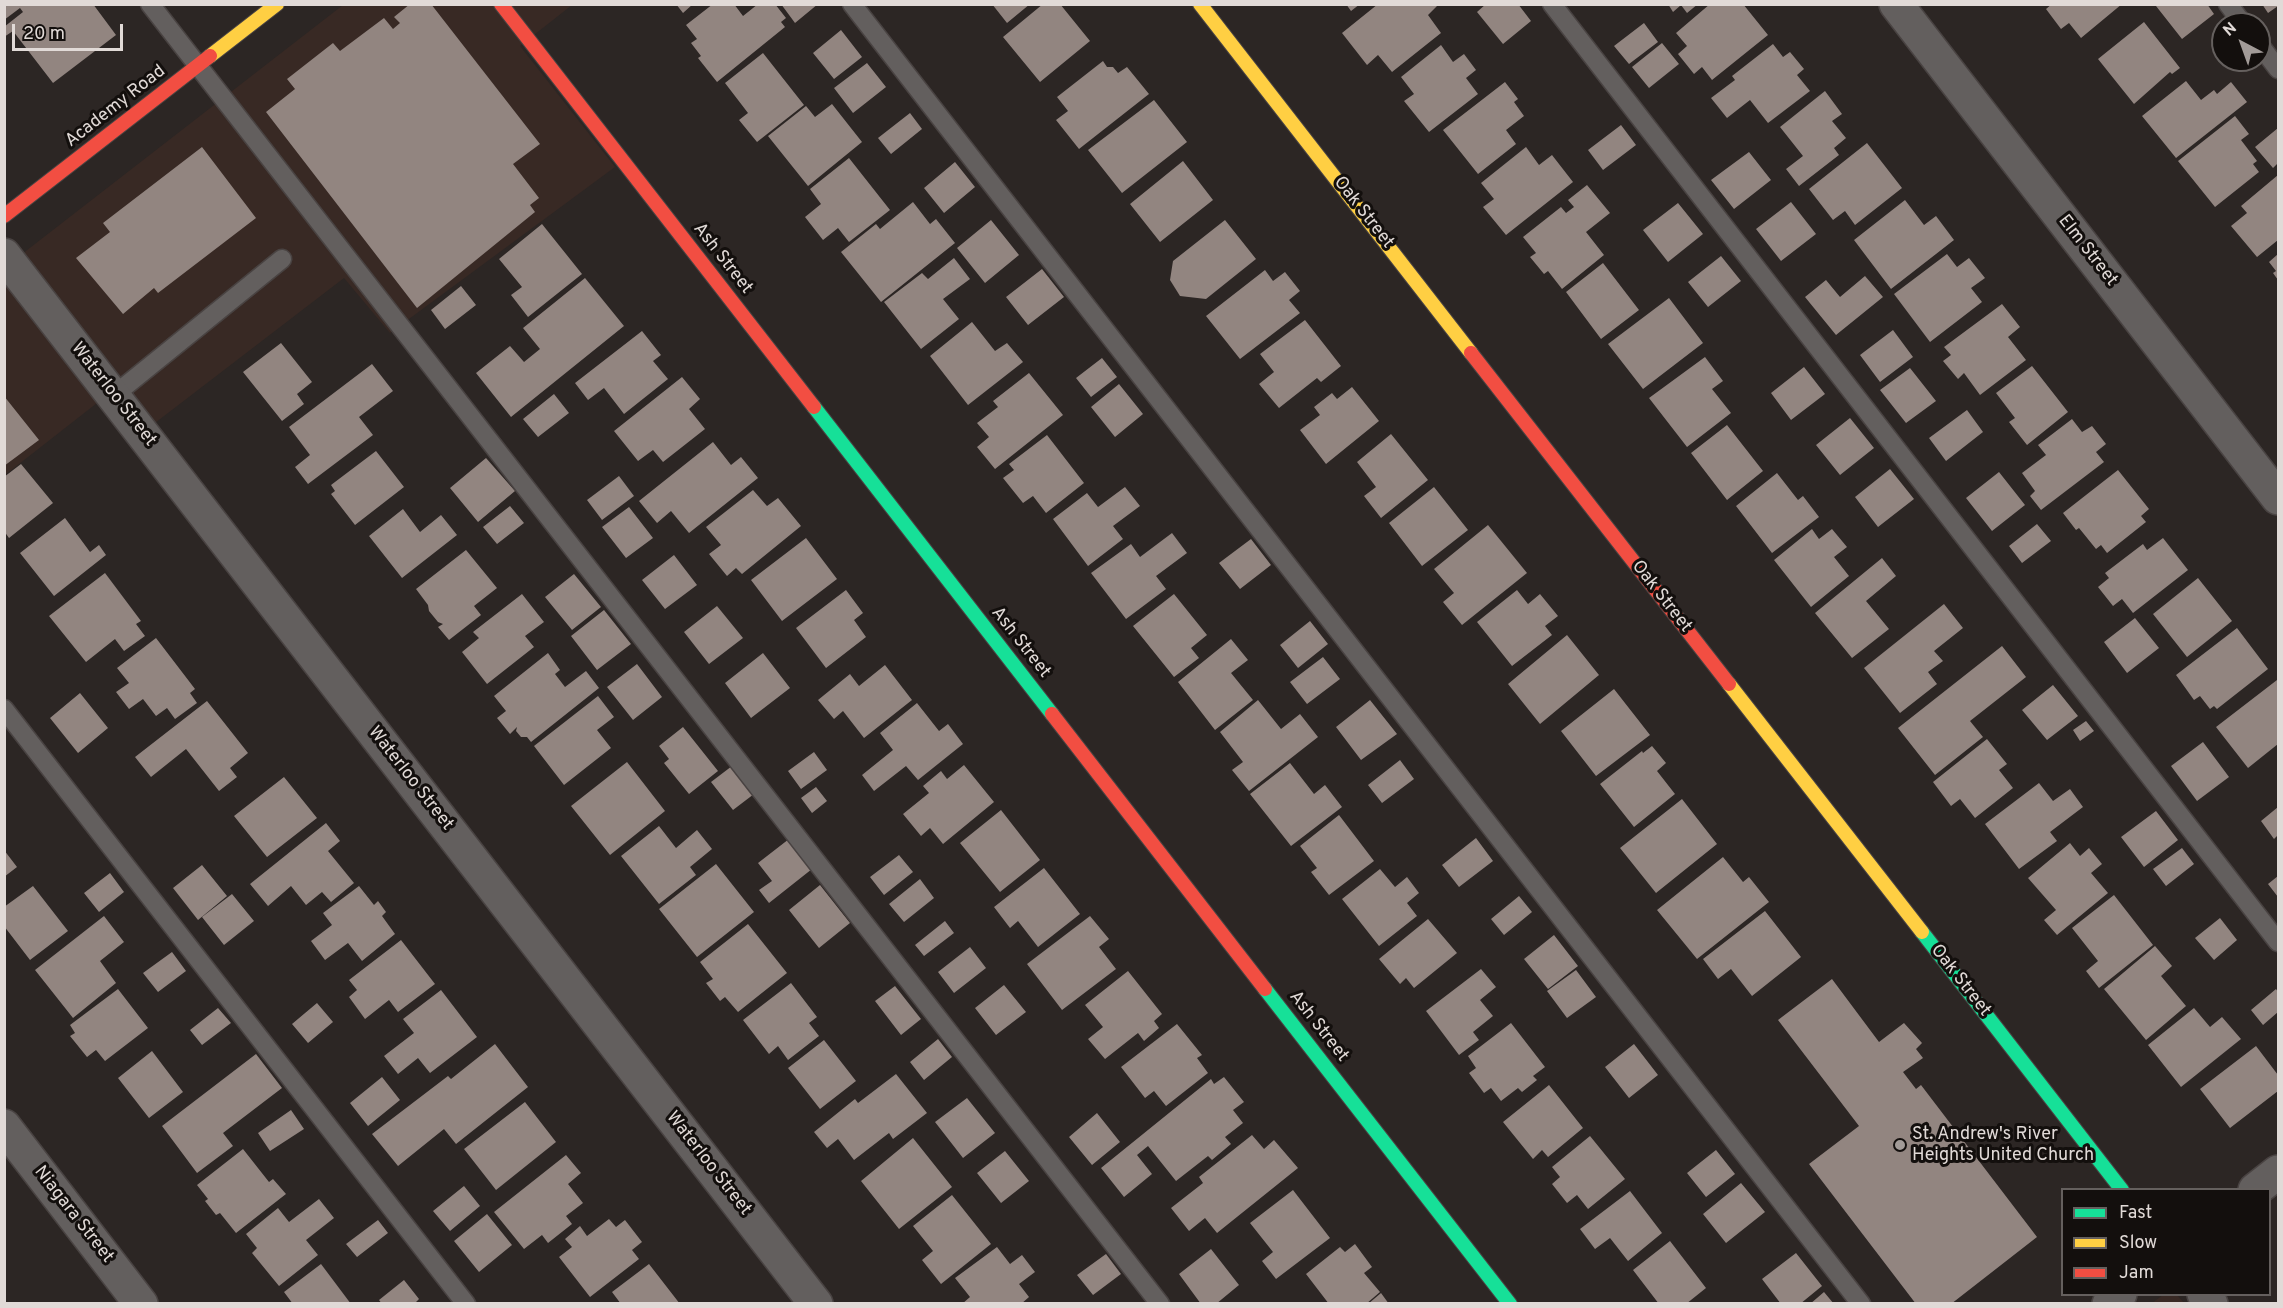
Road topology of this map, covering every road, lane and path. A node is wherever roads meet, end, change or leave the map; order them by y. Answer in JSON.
{"nodes":[{"id":1,"x":150,"y":4,"type":"edge"},
{"id":2,"x":277,"y":4,"type":"edge"},
{"id":3,"x":501,"y":4,"type":"edge"},
{"id":4,"x":852,"y":4,"type":"edge"},
{"id":5,"x":1200,"y":4,"type":"edge"},
{"id":6,"x":1552,"y":4,"type":"edge"},
{"id":7,"x":1896,"y":4,"type":"edge"},
{"id":8,"x":198,"y":66,"type":"junction"},
{"id":9,"x":4,"y":216,"type":"edge"},
{"id":10,"x":4,"y":255,"type":"edge"},
{"id":11,"x":282,"y":259,"type":"dead end"},
{"id":12,"x":113,"y":396,"type":"junction"},
{"id":13,"x":2278,"y":498,"type":"edge"},
{"id":14,"x":4,"y":709,"type":"edge"},
{"id":15,"x":2278,"y":942,"type":"edge"},
{"id":16,"x":4,"y":1126,"type":"edge"},
{"id":17,"x":2278,"y":1172,"type":"edge"},
{"id":18,"x":2120,"y":1188,"type":"edge"},
{"id":19,"x":2258,"y":1188,"type":"edge"},
{"id":20,"x":141,"y":1304,"type":"edge"},
{"id":21,"x":466,"y":1304,"type":"edge"},
{"id":22,"x":816,"y":1304,"type":"edge"},
{"id":23,"x":1160,"y":1304,"type":"edge"},
{"id":24,"x":1510,"y":1304,"type":"edge"},
{"id":25,"x":1861,"y":1304,"type":"edge"}],
"edges":[{"from":1,"to":8,"type":"lane"},
{"from":2,"to":8,"type":"street","name":"Academy Road"},
{"from":3,"to":24,"type":"street","name":"Ash Street"},
{"from":4,"to":25,"type":"lane"},
{"from":5,"to":18,"type":"street","name":"Oak Street"},
{"from":6,"to":15,"type":"lane"},
{"from":7,"to":13,"type":"street","name":"Elm Street"},
{"from":8,"to":9,"type":"street","name":"Academy Road"},
{"from":8,"to":23,"type":"lane"},
{"from":10,"to":12,"type":"street","name":"Waterloo Street"},
{"from":11,"to":12,"type":"lane"},
{"from":12,"to":22,"type":"street","name":"Waterloo Street"},
{"from":14,"to":21,"type":"lane"},
{"from":16,"to":20,"type":"street","name":"Niagara Street"},
{"from":17,"to":19,"type":"street"}]}
